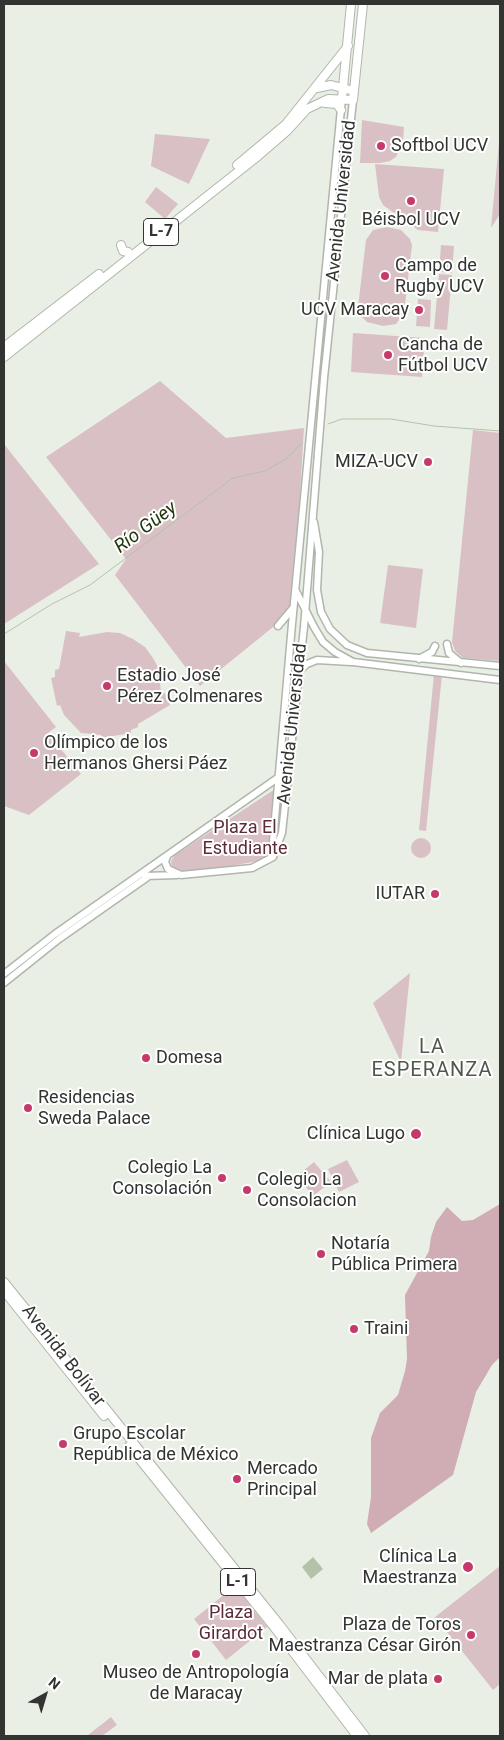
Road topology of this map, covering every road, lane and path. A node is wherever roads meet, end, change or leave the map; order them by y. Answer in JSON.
{"nodes":[{"id":1,"x":351,"y":4,"type":"edge"},
{"id":2,"x":363,"y":4,"type":"edge"},
{"id":3,"x":348,"y":46,"type":"junction"},
{"id":4,"x":343,"y":87,"type":"junction"},
{"id":5,"x":317,"y":88,"type":"junction"},
{"id":6,"x":354,"y":91,"type":"junction"},
{"id":7,"x":342,"y":98,"type":"junction"},
{"id":8,"x":353,"y":100,"type":"junction"},
{"id":9,"x":316,"y":104,"type":"junction"},
{"id":10,"x":341,"y":110,"type":"junction"},
{"id":11,"x":121,"y":245,"type":"dead end"},
{"id":12,"x":128,"y":252,"type":"junction"},
{"id":13,"x":4,"y":347,"type":"edge"},
{"id":14,"x":4,"y":357,"type":"edge"},
{"id":15,"x":315,"y":376,"type":"junction"},
{"id":16,"x":324,"y":378,"type":"junction"},
{"id":17,"x":312,"y":517,"type":"junction"},
{"id":18,"x":296,"y":590,"type":"junction"},
{"id":19,"x":294,"y":607,"type":"junction"},
{"id":20,"x":304,"y":608,"type":"junction"},
{"id":21,"x":278,"y":626,"type":"dead end"},
{"id":22,"x":447,"y":644,"type":"dead end"},
{"id":23,"x":435,"y":646,"type":"dead end"},
{"id":24,"x":419,"y":658,"type":"junction"},
{"id":25,"x":353,"y":662,"type":"junction"},
{"id":26,"x":462,"y":664,"type":"junction"},
{"id":27,"x":500,"y":666,"type":"edge"},
{"id":28,"x":297,"y":673,"type":"junction"},
{"id":29,"x":500,"y":680,"type":"edge"},
{"id":30,"x":289,"y":767,"type":"junction"},
{"id":31,"x":279,"y":777,"type":"junction"},
{"id":32,"x":166,"y":856,"type":"junction"},
{"id":33,"x":273,"y":857,"type":"junction"},
{"id":34,"x":139,"y":875,"type":"junction"},
{"id":35,"x":181,"y":875,"type":"junction"},
{"id":36,"x":149,"y":876,"type":"junction"},
{"id":37,"x":4,"y":974,"type":"edge"},
{"id":38,"x":4,"y":983,"type":"edge"},
{"id":39,"x":4,"y":1282,"type":"edge"},
{"id":40,"x":4,"y":1291,"type":"edge"},
{"id":41,"x":357,"y":1736,"type":"edge"},
{"id":42,"x":365,"y":1736,"type":"edge"}],
"edges":[{"from":1,"to":3,"type":"main road","name":"Avenida Universidad"},
{"from":2,"to":6,"type":"main road","name":"Avenida Universidad"},
{"from":3,"to":4,"type":"main road","name":"Avenida Universidad"},
{"from":3,"to":5,"type":"main road"},
{"from":4,"to":5,"type":"main road"},
{"from":4,"to":6,"type":"main road"},
{"from":4,"to":7,"type":"main road","name":"Avenida Universidad"},
{"from":5,"to":12,"type":"main road","number":"L-7"},
{"from":6,"to":8,"type":"main road","name":"Avenida Universidad"},
{"from":7,"to":8,"type":"main road","number":"L-7"},
{"from":7,"to":9,"type":"main road","number":"L-7"},
{"from":7,"to":10,"type":"street","name":"Avenida Universidad"},
{"from":8,"to":16,"type":"street","name":"Avenida Universidad"},
{"from":9,"to":10,"type":"main road"},
{"from":9,"to":14,"type":"main road","number":"L-7"},
{"from":10,"to":15,"type":"street","name":"Avenida Universidad"},
{"from":11,"to":12,"type":"main road"},
{"from":12,"to":13,"type":"main road","number":"L-7"},
{"from":15,"to":16,"type":"street"},
{"from":15,"to":18,"type":"street","name":"Avenida Universidad"},
{"from":16,"to":17,"type":"street","name":"Avenida Universidad"},
{"from":17,"to":20,"type":"street","name":"Avenida Universidad"},
{"from":17,"to":24,"type":"street"},
{"from":18,"to":19,"type":"street","name":"Avenida Universidad"},
{"from":18,"to":20,"type":"street"},
{"from":19,"to":21,"type":"street"},
{"from":19,"to":31,"type":"street","name":"Avenida Universidad"},
{"from":20,"to":25,"type":"street"},
{"from":20,"to":28,"type":"street","name":"Avenida Universidad"},
{"from":22,"to":26,"type":"street"},
{"from":23,"to":24,"type":"street"},
{"from":24,"to":26,"type":"street"},
{"from":25,"to":28,"type":"street"},
{"from":25,"to":29,"type":"street"},
{"from":26,"to":27,"type":"street"},
{"from":28,"to":30,"type":"street","name":"Avenida Universidad"},
{"from":30,"to":31,"type":"street"},
{"from":30,"to":33,"type":"street","name":"Avenida Universidad"},
{"from":31,"to":32,"type":"street"},
{"from":31,"to":33,"type":"street","name":"Avenida Universidad"},
{"from":32,"to":34,"type":"street"},
{"from":32,"to":35,"type":"street"},
{"from":33,"to":35,"type":"street"},
{"from":34,"to":36,"type":"street"},
{"from":34,"to":37,"type":"street"},
{"from":35,"to":36,"type":"street"},
{"from":36,"to":38,"type":"street"},
{"from":39,"to":42,"type":"main road","name":"Avenida Bolívar","number":"L-1"},
{"from":40,"to":41,"type":"main road","name":"Avenida Bolívar","number":"L-1"}]}
